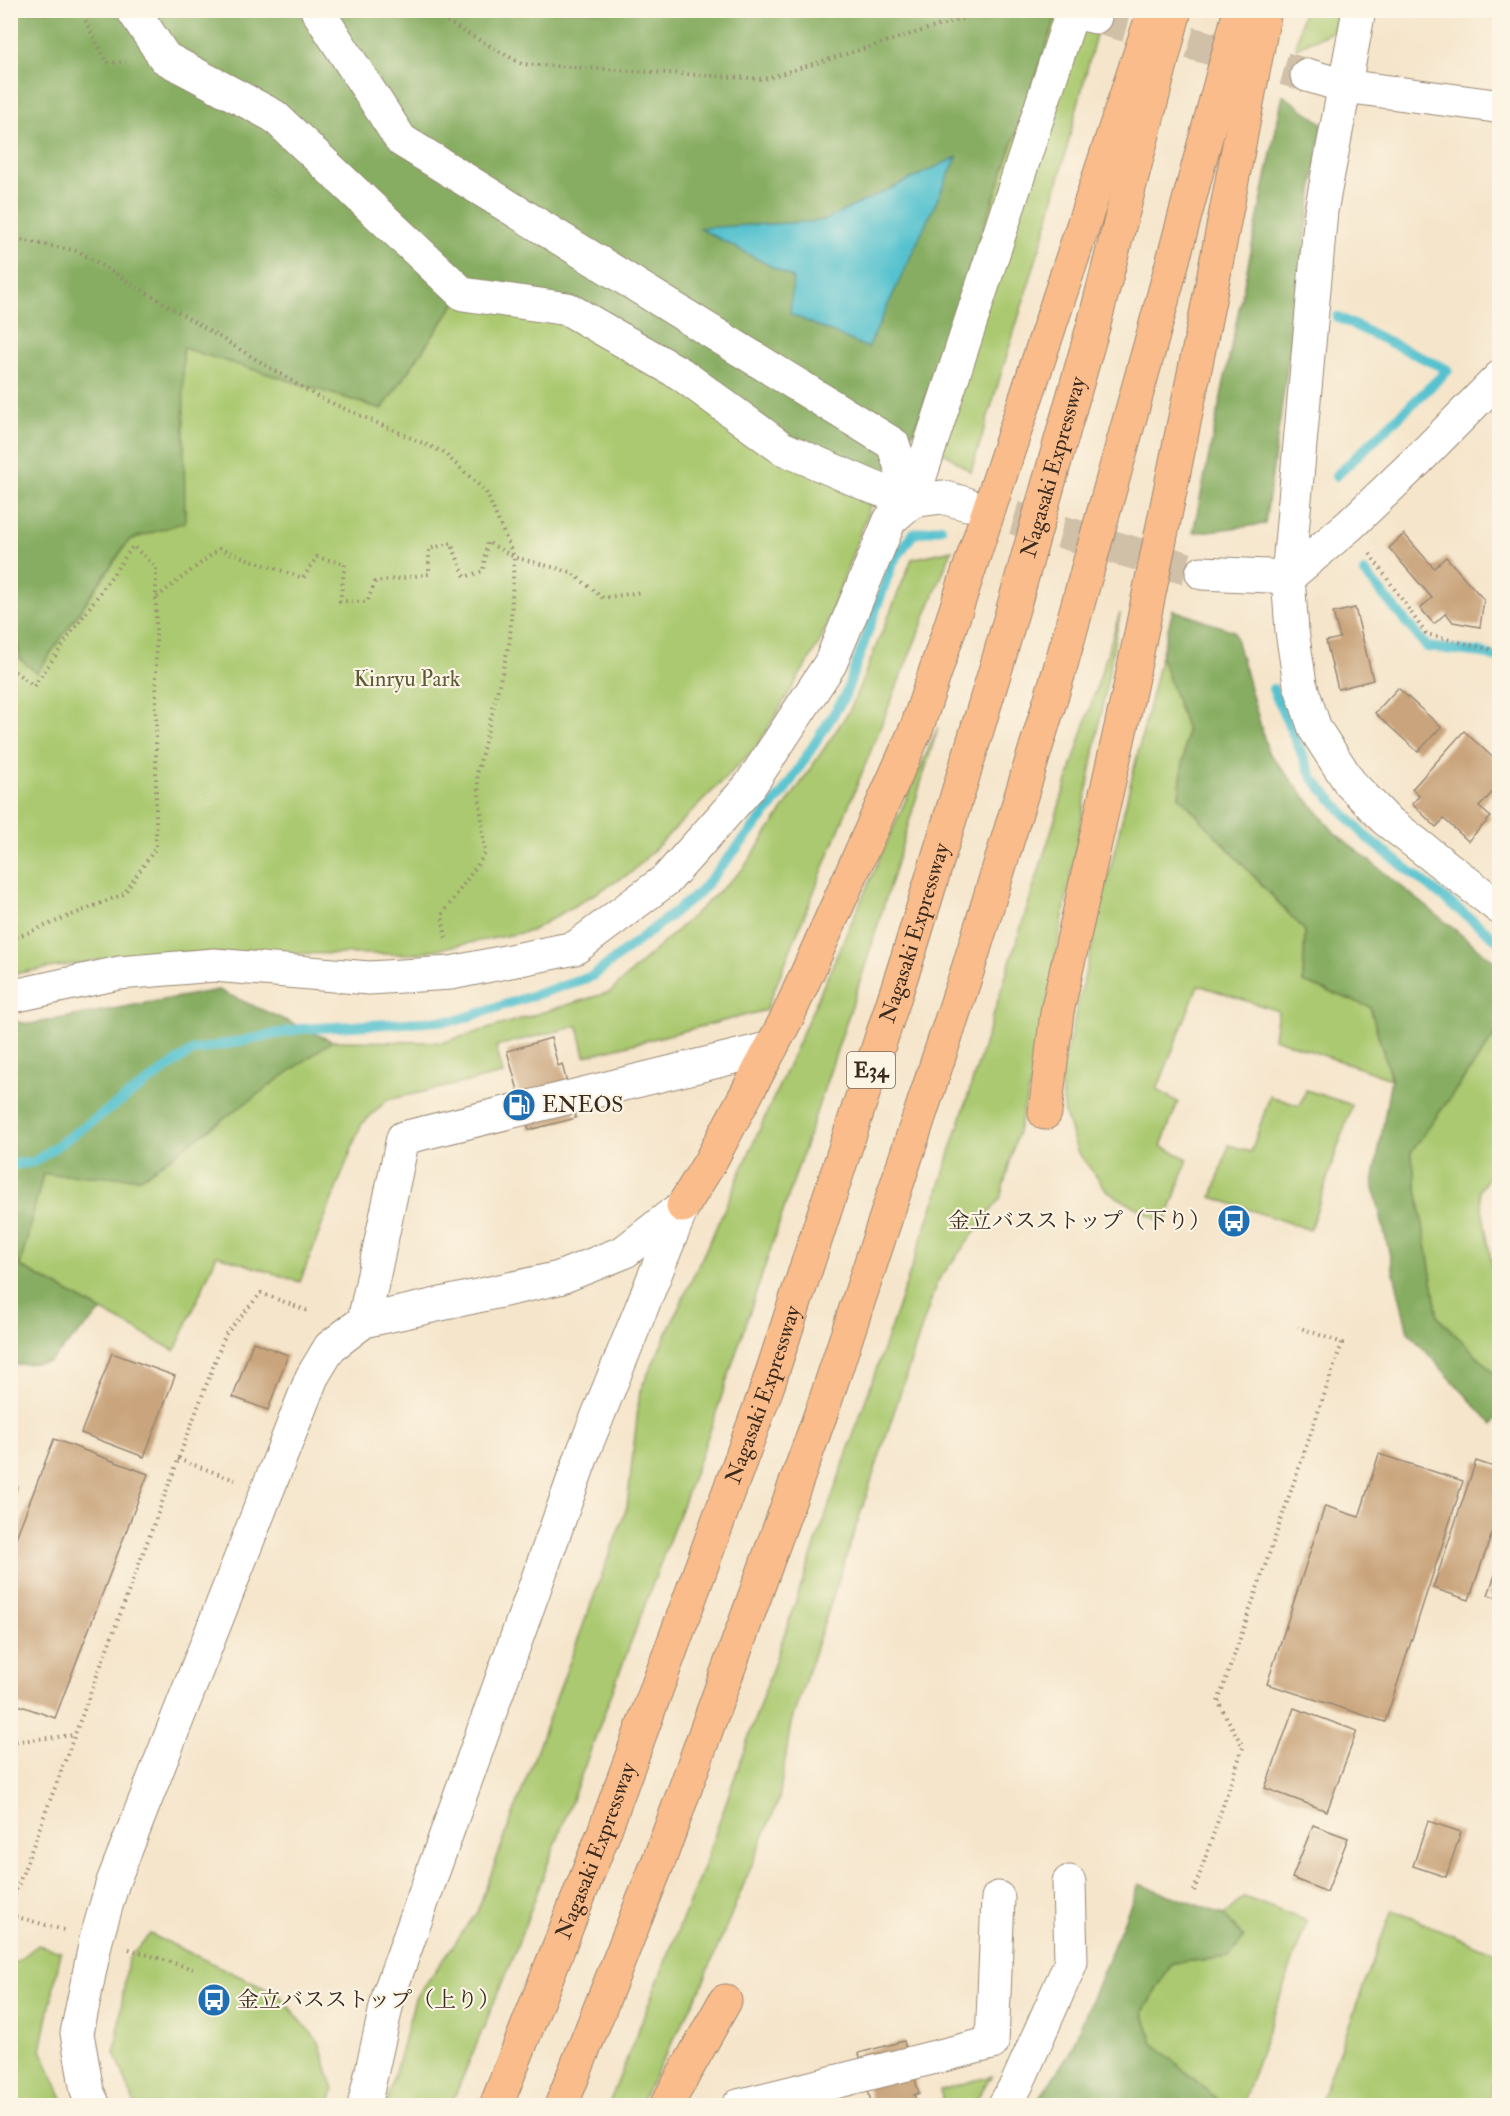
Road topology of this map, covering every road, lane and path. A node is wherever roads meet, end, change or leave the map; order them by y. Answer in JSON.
{"nodes":[{"id":1,"x":132,"y":10,"type":"edge"},
{"id":2,"x":317,"y":10,"type":"edge"},
{"id":3,"x":426,"y":10,"type":"edge"},
{"id":4,"x":990,"y":10,"type":"edge"},
{"id":5,"x":1155,"y":10,"type":"edge"},
{"id":6,"x":1175,"y":10,"type":"edge"},
{"id":7,"x":1240,"y":10,"type":"edge"},
{"id":8,"x":1265,"y":10,"type":"edge"},
{"id":9,"x":1359,"y":10,"type":"edge"},
{"id":10,"x":1095,"y":17,"type":"tunnel mouth"},
{"id":11,"x":1307,"y":75,"type":"tunnel mouth"},
{"id":12,"x":1344,"y":86,"type":"junction"},
{"id":13,"x":1500,"y":108,"type":"edge"},
{"id":14,"x":10,"y":238,"type":"edge"},
{"id":15,"x":1500,"y":377,"type":"edge"},
{"id":16,"x":912,"y":501,"type":"junction"},
{"id":17,"x":967,"y":504,"type":"tunnel mouth"},
{"id":18,"x":1350,"y":525,"type":"junction"},
{"id":19,"x":514,"y":556,"type":"junction"},
{"id":20,"x":1202,"y":573,"type":"tunnel mouth"},
{"id":21,"x":1288,"y":577,"type":"junction"},
{"id":22,"x":641,"y":592,"type":"dead end"},
{"id":23,"x":157,"y":597,"type":"junction"},
{"id":24,"x":1500,"y":652,"type":"edge"},
{"id":25,"x":10,"y":668,"type":"edge"},
{"id":26,"x":1500,"y":908,"type":"edge"},
{"id":27,"x":10,"y":940,"type":"edge"},
{"id":28,"x":451,"y":973,"type":"junction"},
{"id":29,"x":10,"y":994,"type":"edge"},
{"id":30,"x":771,"y":1048,"type":"junction"},
{"id":31,"x":1045,"y":1113,"type":"dead end"},
{"id":32,"x":683,"y":1206,"type":"junction"},
{"id":33,"x":308,"y":1311,"type":"dead end"},
{"id":34,"x":364,"y":1321,"type":"junction"},
{"id":35,"x":1298,"y":1327,"type":"dead end"},
{"id":36,"x":178,"y":1459,"type":"junction"},
{"id":37,"x":266,"y":1492,"type":"junction"},
{"id":38,"x":75,"y":1735,"type":"junction"},
{"id":39,"x":10,"y":1742,"type":"edge"},
{"id":40,"x":1069,"y":1882,"type":"dead end"},
{"id":41,"x":1194,"y":1891,"type":"dead end"},
{"id":42,"x":998,"y":1898,"type":"dead end"},
{"id":43,"x":10,"y":1907,"type":"edge"},
{"id":44,"x":10,"y":1915,"type":"edge"},
{"id":45,"x":68,"y":1931,"type":"dead end"},
{"id":46,"x":129,"y":1949,"type":"dead end"},
{"id":47,"x":193,"y":1969,"type":"dead end"},
{"id":48,"x":725,"y":2001,"type":"dead end"},
{"id":49,"x":94,"y":2106,"type":"edge"},
{"id":50,"x":364,"y":2106,"type":"edge"},
{"id":51,"x":496,"y":2106,"type":"edge"},
{"id":52,"x":561,"y":2106,"type":"edge"},
{"id":53,"x":666,"y":2106,"type":"edge"},
{"id":54,"x":738,"y":2106,"type":"edge"},
{"id":55,"x":1004,"y":2106,"type":"edge"}],
"edges":[{"from":1,"to":16,"type":"street"},
{"from":2,"to":16,"type":"street"},
{"from":3,"to":4,"type":"path"},
{"from":5,"to":30,"type":"highway"},
{"from":6,"to":51,"type":"highway","name":"Nagasaki Expressway","number":"E34"},
{"from":7,"to":52,"type":"highway","number":"E34"},
{"from":8,"to":31,"type":"highway"},
{"from":9,"to":12,"type":"street"},
{"from":10,"to":16,"type":"street"},
{"from":11,"to":12,"type":"street"},
{"from":12,"to":13,"type":"street"},
{"from":12,"to":21,"type":"street"},
{"from":14,"to":19,"type":"path"},
{"from":15,"to":18,"type":"street"},
{"from":16,"to":17,"type":"street"},
{"from":16,"to":28,"type":"street"},
{"from":18,"to":21,"type":"street"},
{"from":18,"to":24,"type":"path"},
{"from":19,"to":22,"type":"path"},
{"from":19,"to":23,"type":"path"},
{"from":19,"to":28,"type":"path"},
{"from":20,"to":21,"type":"street"},
{"from":21,"to":26,"type":"street"},
{"from":23,"to":25,"type":"path"},
{"from":23,"to":27,"type":"path"},
{"from":28,"to":29,"type":"street"},
{"from":30,"to":32,"type":"highway"},
{"from":30,"to":34,"type":"street"},
{"from":32,"to":34,"type":"street"},
{"from":32,"to":50,"type":"street"},
{"from":33,"to":36,"type":"path"},
{"from":34,"to":37,"type":"street"},
{"from":35,"to":41,"type":"path"},
{"from":36,"to":37,"type":"path"},
{"from":36,"to":38,"type":"path"},
{"from":37,"to":49,"type":"street"},
{"from":38,"to":39,"type":"path"},
{"from":38,"to":43,"type":"path"},
{"from":40,"to":55,"type":"street"},
{"from":42,"to":54,"type":"street"},
{"from":44,"to":45,"type":"path"},
{"from":46,"to":47,"type":"path"},
{"from":48,"to":53,"type":"highway"}]}
